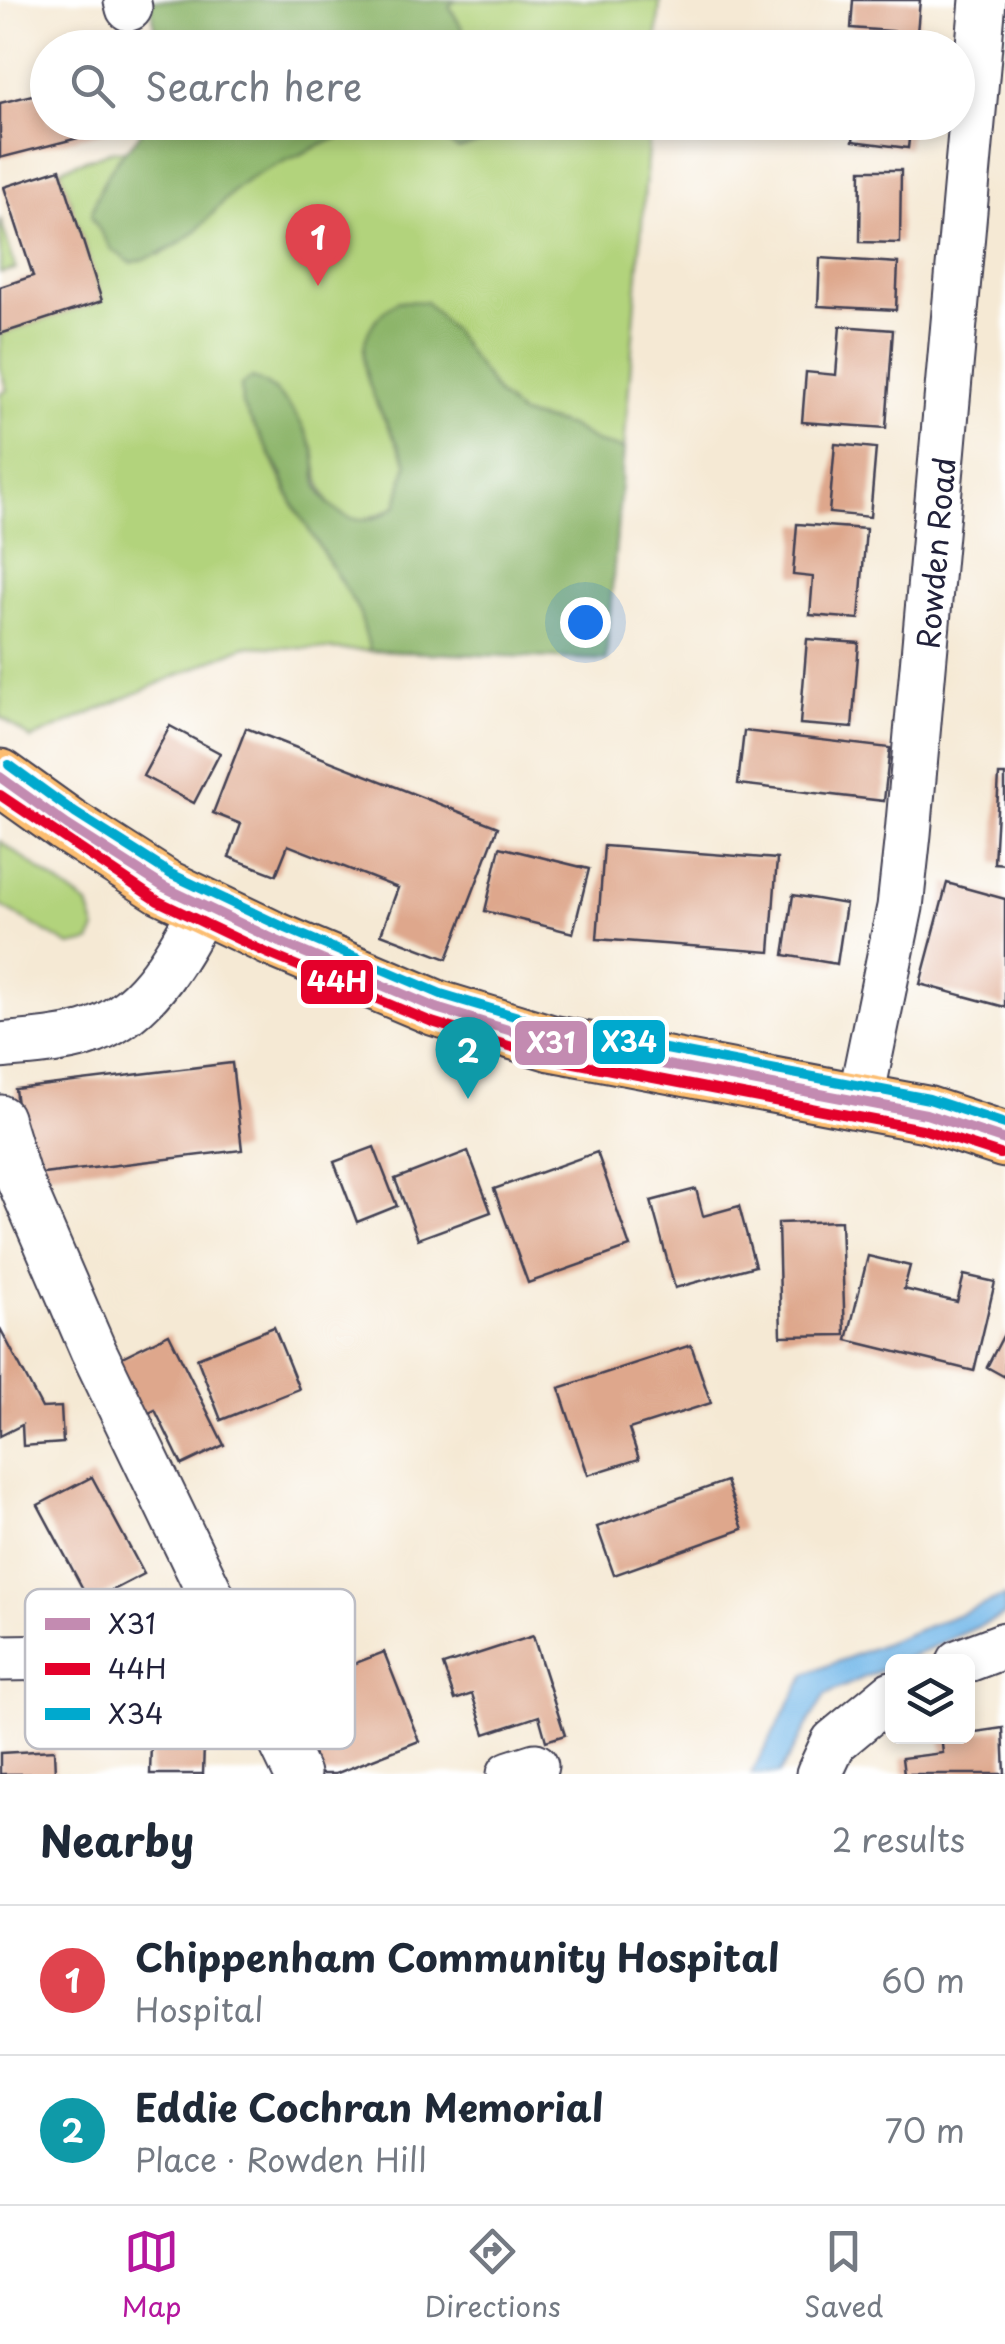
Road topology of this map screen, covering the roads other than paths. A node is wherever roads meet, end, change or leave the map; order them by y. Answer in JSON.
{"nodes":[{"id":1,"x":983,"y":0,"type":"edge"},
{"id":2,"x":975,"y":89,"type":"edge"},
{"id":3,"x":970,"y":140,"type":"edge"},
{"id":4,"x":0,"y":777,"type":"edge"},
{"id":5,"x":203,"y":907,"type":"junction"},
{"id":6,"x":0,"y":1046,"type":"edge"},
{"id":7,"x":860,"y":1102,"type":"junction"},
{"id":8,"x":0,"y":1118,"type":"edge"},
{"id":9,"x":1005,"y":1140,"type":"edge"},
{"id":10,"x":208,"y":1589,"type":"edge"},
{"id":11,"x":1005,"y":1645,"type":"edge"},
{"id":12,"x":975,"y":1656,"type":"edge"},
{"id":13,"x":0,"y":1658,"type":"edge"},
{"id":14,"x":25,"y":1658,"type":"edge"},
{"id":15,"x":885,"y":1700,"type":"edge"},
{"id":16,"x":285,"y":1749,"type":"edge"},
{"id":17,"x":297,"y":1774,"type":"edge"},
{"id":18,"x":819,"y":1774,"type":"edge"}],
"edges":[{"from":1,"to":2,"type":"street","name":"Rowden Road"},
{"from":3,"to":7,"type":"street","name":"Rowden Road"},
{"from":4,"to":5,"type":"main road"},
{"from":5,"to":6,"type":"street"},
{"from":5,"to":7,"type":"main road"},
{"from":7,"to":9,"type":"main road"},
{"from":8,"to":10,"type":"street"},
{"from":11,"to":12,"type":"street"},
{"from":13,"to":14,"type":"street"},
{"from":15,"to":18,"type":"street"},
{"from":16,"to":17,"type":"street"}]}
